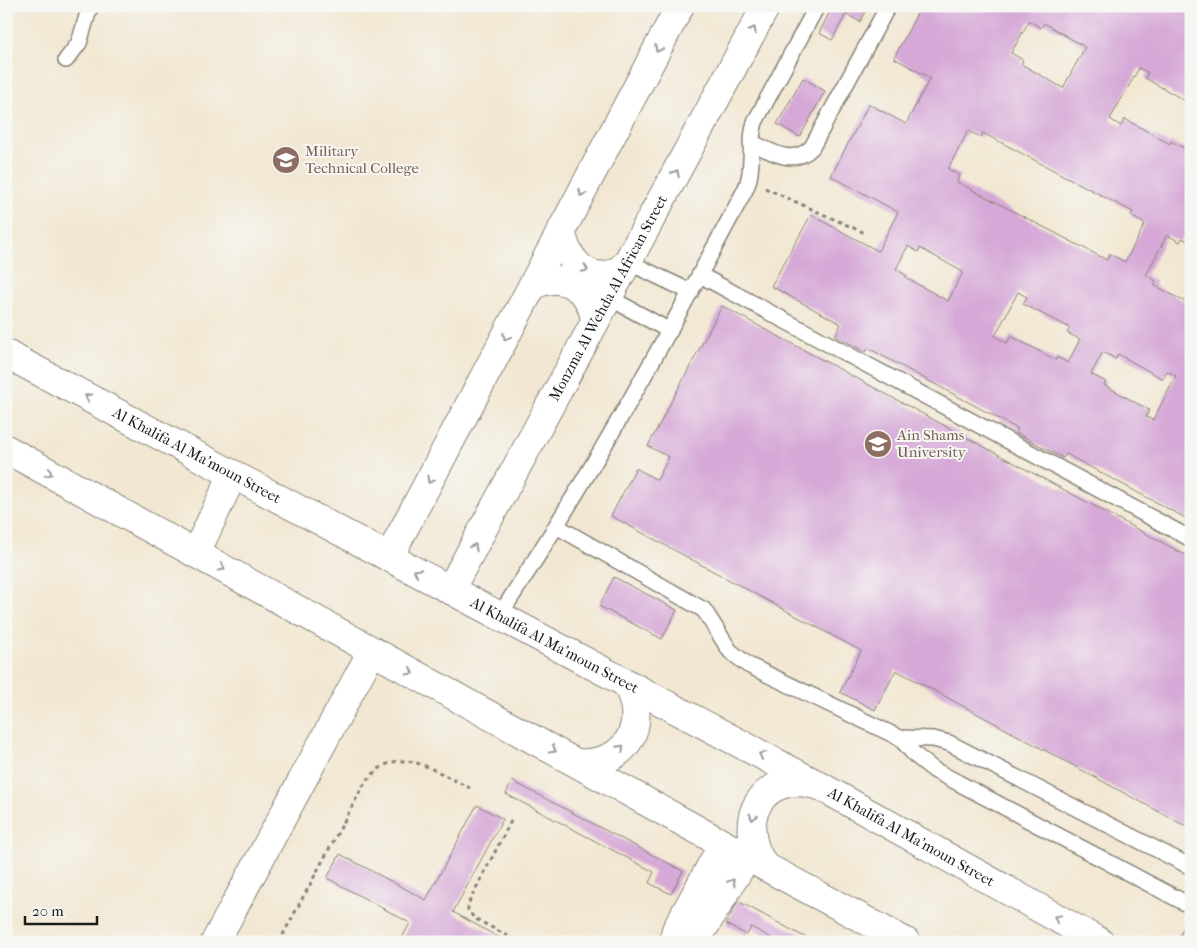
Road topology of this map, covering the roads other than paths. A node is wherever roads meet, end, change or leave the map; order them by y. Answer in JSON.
{"nodes":[{"id":1,"x":90,"y":6,"type":"edge"},
{"id":2,"x":680,"y":6,"type":"edge"},
{"id":3,"x":766,"y":6,"type":"edge"},
{"id":4,"x":817,"y":6,"type":"edge"},
{"id":5,"x":888,"y":6,"type":"edge"},
{"id":6,"x":66,"y":60,"type":"dead end"},
{"id":7,"x":751,"y":142,"type":"junction"},
{"id":8,"x":562,"y":230,"type":"junction"},
{"id":9,"x":628,"y":262,"type":"junction"},
{"id":10,"x":700,"y":274,"type":"junction"},
{"id":11,"x":532,"y":286,"type":"junction"},
{"id":12,"x":691,"y":292,"type":"junction"},
{"id":13,"x":608,"y":297,"type":"junction"},
{"id":14,"x":595,"y":322,"type":"junction"},
{"id":15,"x":670,"y":331,"type":"junction"},
{"id":16,"x":6,"y":354,"type":"edge"},
{"id":17,"x":6,"y":449,"type":"edge"},
{"id":18,"x":234,"y":474,"type":"junction"},
{"id":19,"x":558,"y":527,"type":"junction"},
{"id":20,"x":1191,"y":539,"type":"edge"},
{"id":21,"x":196,"y":553,"type":"junction"},
{"id":22,"x":389,"y":557,"type":"junction"},
{"id":23,"x":450,"y":590,"type":"junction"},
{"id":24,"x":500,"y":616,"type":"junction"},
{"id":25,"x":372,"y":651,"type":"junction"},
{"id":26,"x":626,"y":684,"type":"junction"},
{"id":27,"x":900,"y":738,"type":"junction"},
{"id":28,"x":578,"y":764,"type":"junction"},
{"id":29,"x":820,"y":786,"type":"junction"},
{"id":30,"x":723,"y":844,"type":"junction"},
{"id":31,"x":755,"y":861,"type":"junction"},
{"id":32,"x":1191,"y":867,"type":"edge"},
{"id":33,"x":1191,"y":906,"type":"edge"},
{"id":34,"x":215,"y":942,"type":"edge"},
{"id":35,"x":672,"y":942,"type":"edge"},
{"id":36,"x":695,"y":942,"type":"edge"},
{"id":37,"x":906,"y":942,"type":"edge"},
{"id":38,"x":1100,"y":942,"type":"edge"}],
"edges":[{"from":1,"to":6,"type":"lane"},
{"from":2,"to":8,"type":"main road","one_way":true},
{"from":9,"to":3,"type":"main road","name":"Monzma Al Wehda Al African Street","one_way":true},
{"from":4,"to":7,"type":"lane"},
{"from":5,"to":7,"type":"lane"},
{"from":7,"to":10,"type":"lane"},
{"from":8,"to":9,"type":"main road","one_way":true},
{"from":8,"to":11,"type":"main road"},
{"from":9,"to":12,"type":"lane"},
{"from":9,"to":13,"type":"main road","name":"Monzma Al Wehda Al African Street"},
{"from":10,"to":12,"type":"lane"},
{"from":10,"to":20,"type":"lane"},
{"from":11,"to":14,"type":"main road"},
{"from":11,"to":22,"type":"main road","one_way":true},
{"from":12,"to":15,"type":"lane"},
{"from":13,"to":14,"type":"main road","name":"Monzma Al Wehda Al African Street"},
{"from":13,"to":15,"type":"lane"},
{"from":23,"to":14,"type":"main road","name":"Monzma Al Wehda Al African Street","one_way":true},
{"from":15,"to":19,"type":"lane"},
{"from":18,"to":16,"type":"main road","name":"Al Khalifa Al Ma'moun Street","one_way":true},
{"from":17,"to":21,"type":"main road","one_way":true},
{"from":18,"to":21,"type":"main road"},
{"from":18,"to":22,"type":"main road","name":"Al Khalifa Al Ma'moun Street"},
{"from":19,"to":24,"type":"lane"},
{"from":19,"to":27,"type":"lane"},
{"from":21,"to":25,"type":"main road","one_way":true},
{"from":23,"to":22,"type":"main road","name":"Al Khalifa Al Ma'moun Street","one_way":true},
{"from":23,"to":24,"type":"main road","name":"Al Khalifa Al Ma'moun Street"},
{"from":24,"to":26,"type":"main road","name":"Al Khalifa Al Ma'moun Street"},
{"from":25,"to":28,"type":"main road","one_way":true},
{"from":25,"to":34,"type":"main road"},
{"from":28,"to":26,"type":"main road","one_way":true},
{"from":29,"to":26,"type":"main road","name":"Al Khalifa Al Ma'moun Street","one_way":true},
{"from":27,"to":32,"type":"lane"},
{"from":27,"to":33,"type":"lane"},
{"from":28,"to":30,"type":"main road"},
{"from":29,"to":31,"type":"main road","one_way":true},
{"from":38,"to":29,"type":"main road","name":"Al Khalifa Al Ma'moun Street","one_way":true},
{"from":30,"to":31,"type":"main road"},
{"from":30,"to":35,"type":"main road"},
{"from":36,"to":31,"type":"main road","one_way":true},
{"from":31,"to":37,"type":"main road"}]}
